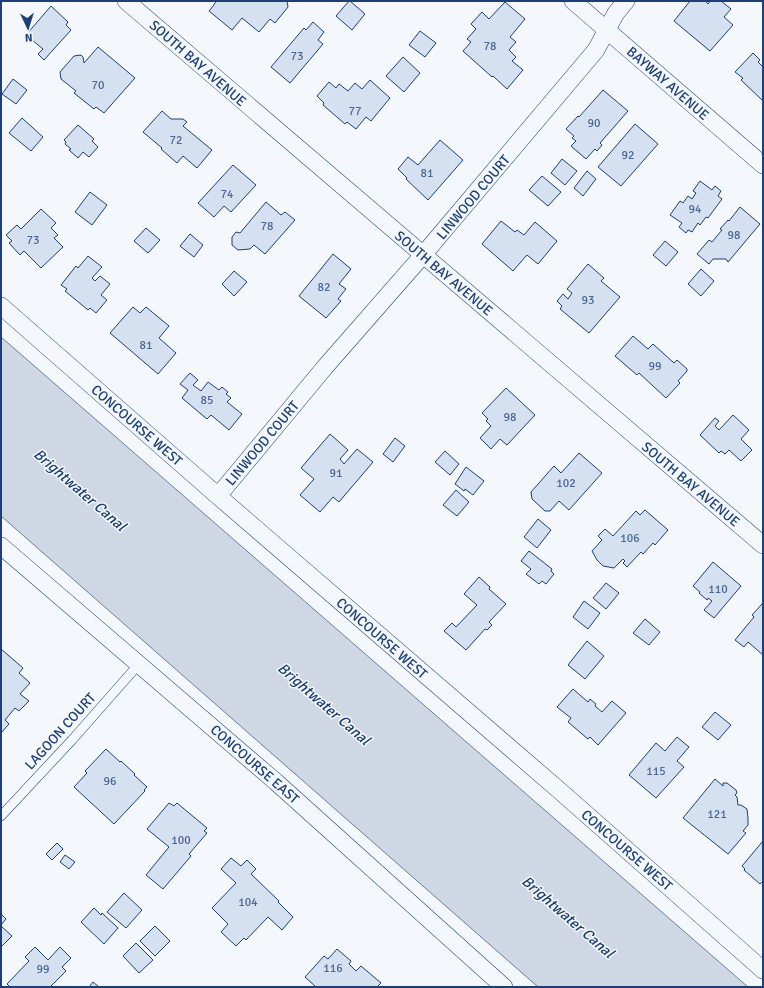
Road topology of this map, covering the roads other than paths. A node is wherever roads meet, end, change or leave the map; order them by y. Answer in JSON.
{"nodes":[{"id":1,"x":126,"y":1,"type":"edge"},
{"id":2,"x":573,"y":1,"type":"edge"},
{"id":3,"x":626,"y":1,"type":"edge"},
{"id":4,"x":607,"y":30,"type":"junction"},
{"id":5,"x":763,"y":165,"type":"edge"},
{"id":6,"x":423,"y":255,"type":"junction"},
{"id":7,"x":1,"y":306,"type":"edge"},
{"id":8,"x":218,"y":496,"type":"junction"},
{"id":9,"x":763,"y":545,"type":"edge"},
{"id":10,"x":1,"y":546,"type":"edge"},
{"id":11,"x":139,"y":664,"type":"junction"},
{"id":12,"x":1,"y":816,"type":"edge"},
{"id":13,"x":763,"y":970,"type":"edge"},
{"id":14,"x":504,"y":987,"type":"edge"}],
"edges":[{"from":1,"to":6,"type":"street","name":"SOUTH BAY AVENUE"},
{"from":2,"to":4,"type":"street","name":"BAYWAY AVENUE"},
{"from":3,"to":4,"type":"street","name":"LINWOOD COURT"},
{"from":4,"to":5,"type":"street","name":"BAYWAY AVENUE"},
{"from":4,"to":6,"type":"street","name":"LINWOOD COURT"},
{"from":6,"to":8,"type":"street","name":"LINWOOD COURT"},
{"from":6,"to":9,"type":"street","name":"SOUTH BAY AVENUE"},
{"from":7,"to":8,"type":"street","name":"CONCOURSE WEST"},
{"from":8,"to":13,"type":"street","name":"CONCOURSE WEST"},
{"from":10,"to":11,"type":"street","name":"CONCOURSE EAST"},
{"from":11,"to":12,"type":"lane","name":"LAGOON COURT"},
{"from":11,"to":14,"type":"street","name":"CONCOURSE EAST"}]}
